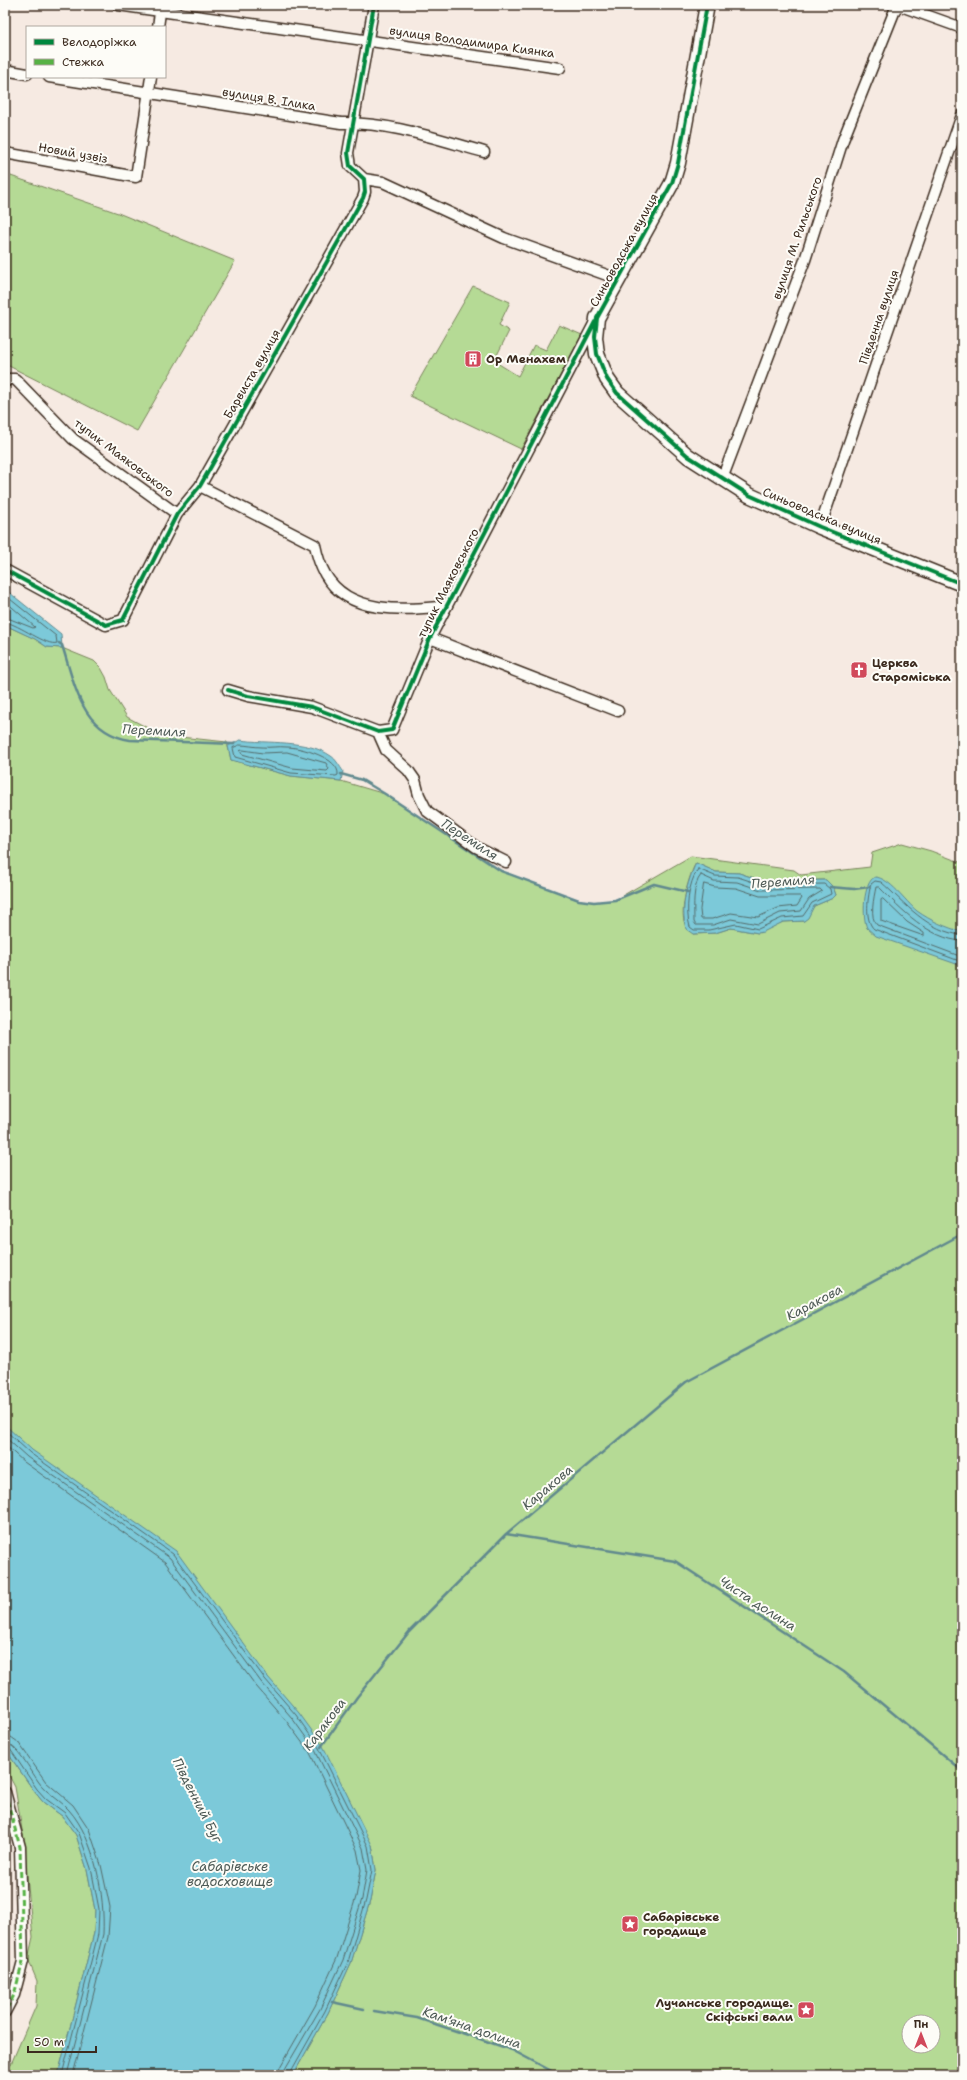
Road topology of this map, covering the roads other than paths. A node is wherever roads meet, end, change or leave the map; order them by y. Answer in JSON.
{"nodes":[{"id":1,"x":118,"y":5,"type":"edge"},
{"id":2,"x":374,"y":5,"type":"edge"},
{"id":3,"x":707,"y":5,"type":"edge"},
{"id":4,"x":897,"y":5,"type":"edge"},
{"id":5,"x":161,"y":8,"type":"edge"},
{"id":6,"x":158,"y":26,"type":"edge"},
{"id":7,"x":962,"y":28,"type":"edge"},
{"id":8,"x":368,"y":40,"type":"junction"},
{"id":9,"x":560,"y":68,"type":"dead end"},
{"id":10,"x":5,"y":70,"type":"edge"},
{"id":11,"x":26,"y":74,"type":"edge"},
{"id":12,"x":56,"y":78,"type":"edge"},
{"id":13,"x":151,"y":78,"type":"edge"},
{"id":14,"x":148,"y":92,"type":"junction"},
{"id":15,"x":962,"y":114,"type":"edge"},
{"id":16,"x":354,"y":123,"type":"junction"},
{"id":17,"x":484,"y":152,"type":"dead end"},
{"id":18,"x":5,"y":153,"type":"edge"},
{"id":19,"x":364,"y":179,"type":"junction"},
{"id":20,"x":618,"y":279,"type":"junction"},
{"id":21,"x":596,"y":318,"type":"junction"},
{"id":22,"x":5,"y":382,"type":"edge"},
{"id":23,"x":722,"y":479,"type":"junction"},
{"id":24,"x":200,"y":486,"type":"junction"},
{"id":25,"x":177,"y":514,"type":"junction"},
{"id":26,"x":820,"y":527,"type":"junction"},
{"id":27,"x":5,"y":570,"type":"edge"},
{"id":28,"x":962,"y":584,"type":"edge"},
{"id":29,"x":447,"y":606,"type":"junction"},
{"id":30,"x":430,"y":638,"type":"junction"},
{"id":31,"x":228,"y":690,"type":"dead end"},
{"id":32,"x":618,"y":712,"type":"dead end"},
{"id":33,"x":378,"y":732,"type":"junction"},
{"id":34,"x":506,"y":862,"type":"dead end"},
{"id":35,"x":5,"y":1792,"type":"edge"},
{"id":36,"x":5,"y":2012,"type":"edge"}],
"edges":[{"from":1,"to":5,"type":"street","name":"вулиця Володимира Киянка"},
{"from":2,"to":8,"type":"street"},
{"from":3,"to":20,"type":"street","name":"Синьоводська вулиця"},
{"from":4,"to":7,"type":"street"},
{"from":4,"to":23,"type":"street","name":"вулиця М. Рильського"},
{"from":5,"to":6,"type":"street"},
{"from":5,"to":8,"type":"street","name":"вулиця Володимира Киянка"},
{"from":8,"to":9,"type":"street","name":"вулиця Володимира Киянка"},
{"from":8,"to":16,"type":"street"},
{"from":10,"to":11,"type":"street"},
{"from":12,"to":14,"type":"street","name":"вулиця В. Ілика"},
{"from":13,"to":14,"type":"street"},
{"from":14,"to":16,"type":"street","name":"вулиця В. Ілика"},
{"from":14,"to":18,"type":"street","name":"Новий узвіз"},
{"from":15,"to":26,"type":"street","name":"Південна вулиця"},
{"from":16,"to":17,"type":"street","name":"вулиця В. Ілика"},
{"from":16,"to":19,"type":"street"},
{"from":19,"to":20,"type":"street"},
{"from":19,"to":24,"type":"street","name":"Барвиста вулиця"},
{"from":20,"to":21,"type":"street","name":"Синьоводська вулиця"},
{"from":21,"to":23,"type":"street","name":"Синьоводська вулиця"},
{"from":21,"to":29,"type":"street","name":"тупик Маяковського"},
{"from":22,"to":25,"type":"street","name":"тупик Маяковського"},
{"from":23,"to":26,"type":"street","name":"Синьоводська вулиця"},
{"from":24,"to":25,"type":"street","name":"Барвиста вулиця"},
{"from":24,"to":29,"type":"street","name":"тупик Маяковського"},
{"from":25,"to":27,"type":"street","name":"Барвиста вулиця"},
{"from":26,"to":28,"type":"street","name":"Синьоводська вулиця"},
{"from":29,"to":30,"type":"street","name":"тупик Маяковського"},
{"from":30,"to":32,"type":"street","name":"тупик Маяковського"},
{"from":30,"to":33,"type":"street","name":"тупик Маяковського"},
{"from":31,"to":33,"type":"street"},
{"from":33,"to":34,"type":"street"},
{"from":35,"to":36,"type":"street"}]}
